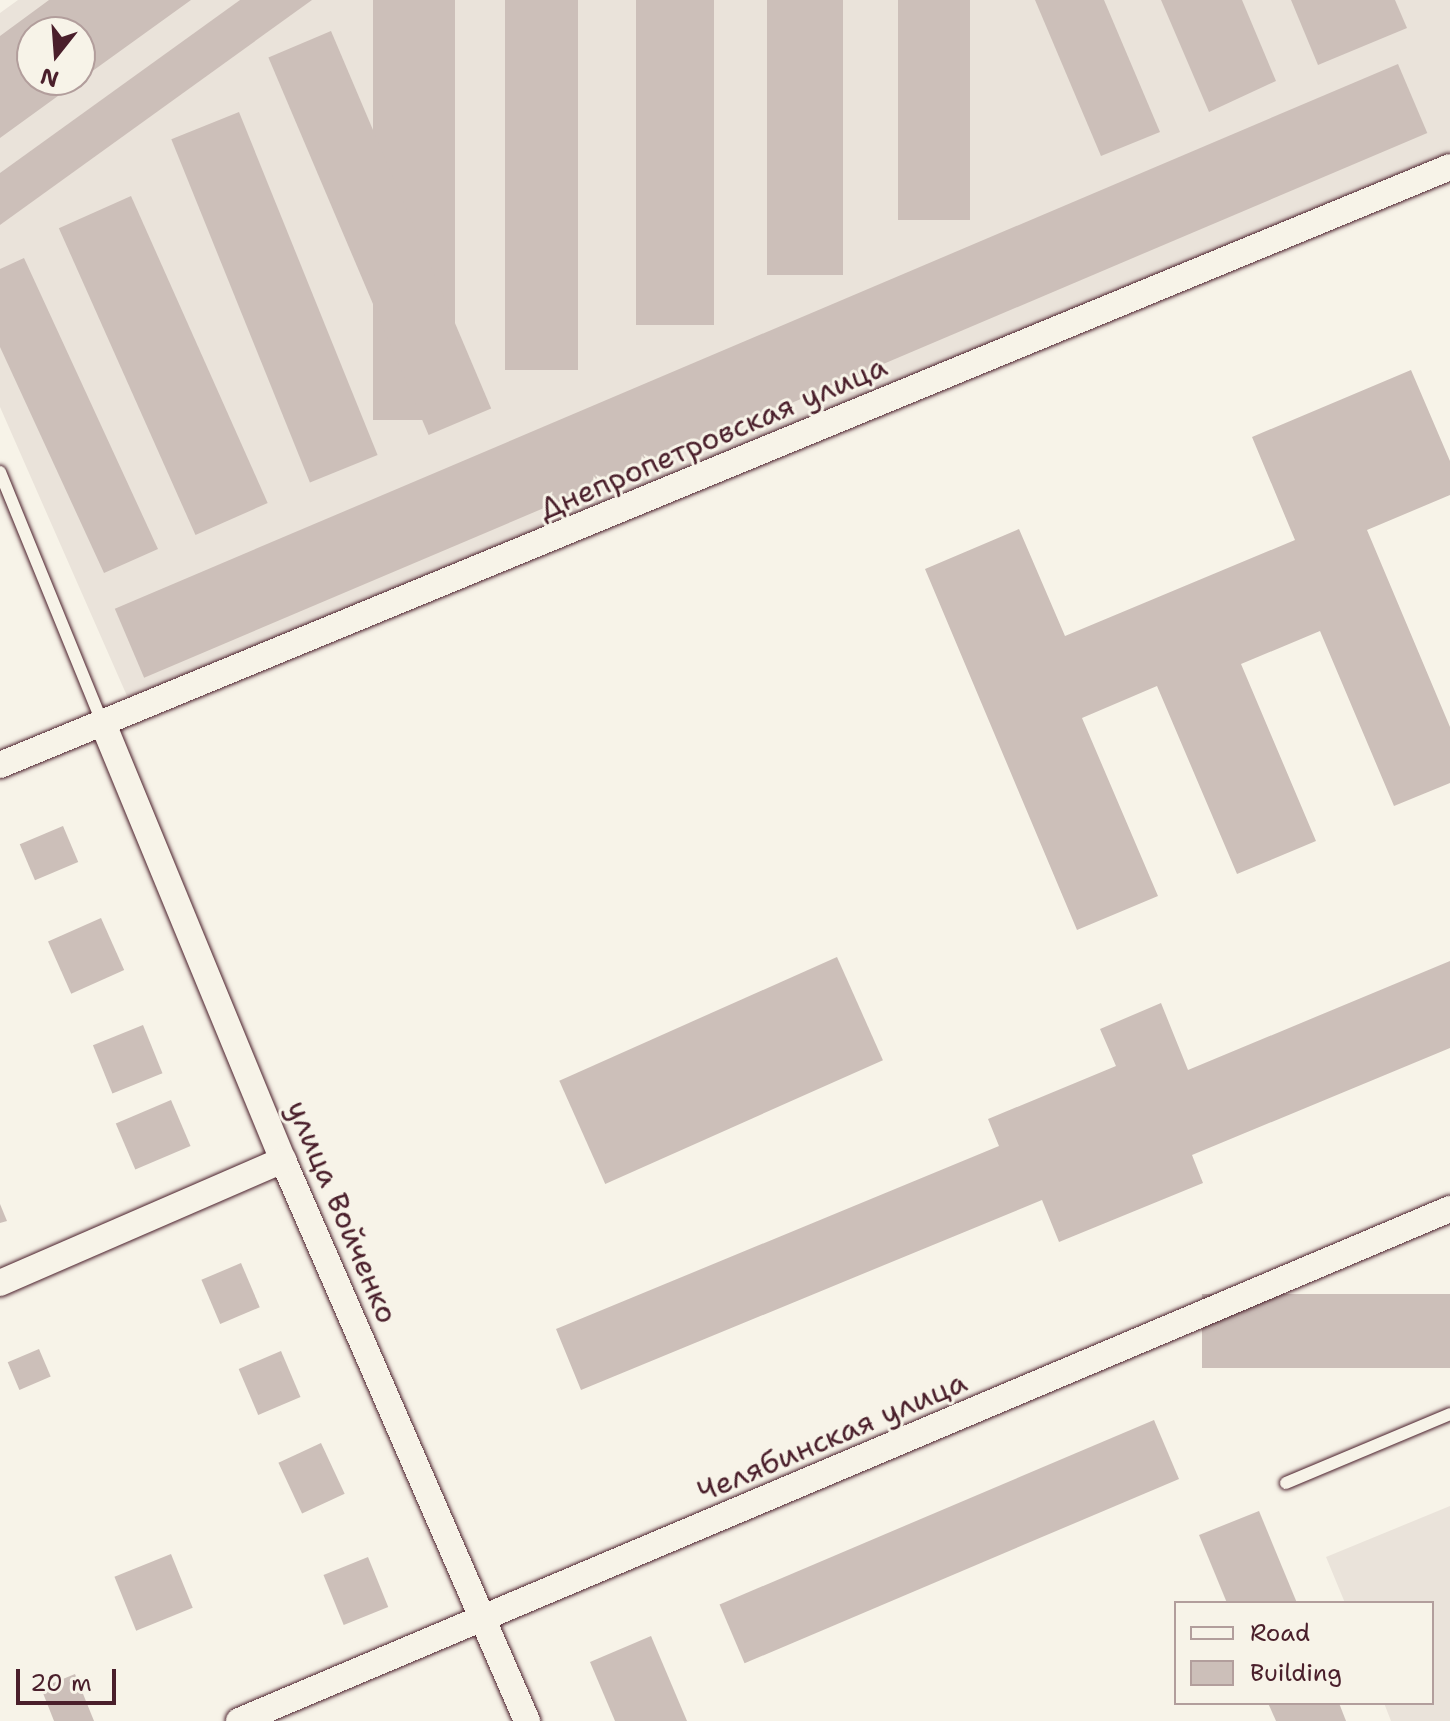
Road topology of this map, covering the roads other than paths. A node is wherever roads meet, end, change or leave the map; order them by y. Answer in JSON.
{"nodes":[{"id":1,"x":1450,"y":167,"type":"edge"},
{"id":2,"x":0,"y":472,"type":"edge"},
{"id":3,"x":104,"y":726,"type":"junction"},
{"id":4,"x":0,"y":765,"type":"edge"},
{"id":5,"x":283,"y":1160,"type":"junction"},
{"id":6,"x":1450,"y":1209,"type":"edge"},
{"id":7,"x":0,"y":1283,"type":"edge"},
{"id":8,"x":1450,"y":1414,"type":"edge"},
{"id":9,"x":1286,"y":1483,"type":"dead end"},
{"id":10,"x":485,"y":1619,"type":"junction"},
{"id":11,"x":239,"y":1721,"type":"edge"},
{"id":12,"x":527,"y":1721,"type":"edge"}],
"edges":[{"from":1,"to":3,"type":"street","name":"Днепропетровская улица"},
{"from":2,"to":3,"type":"lane"},
{"from":3,"to":4,"type":"street","name":"Днепропетровская улица"},
{"from":3,"to":5,"type":"street","name":"улица Войченко"},
{"from":5,"to":7,"type":"street"},
{"from":5,"to":10,"type":"street","name":"улица Войченко"},
{"from":6,"to":10,"type":"street","name":"Челябинская улица"},
{"from":8,"to":9,"type":"lane"},
{"from":10,"to":11,"type":"street","name":"Челябинская улица"},
{"from":10,"to":12,"type":"street","name":"улица Войченко"}]}
